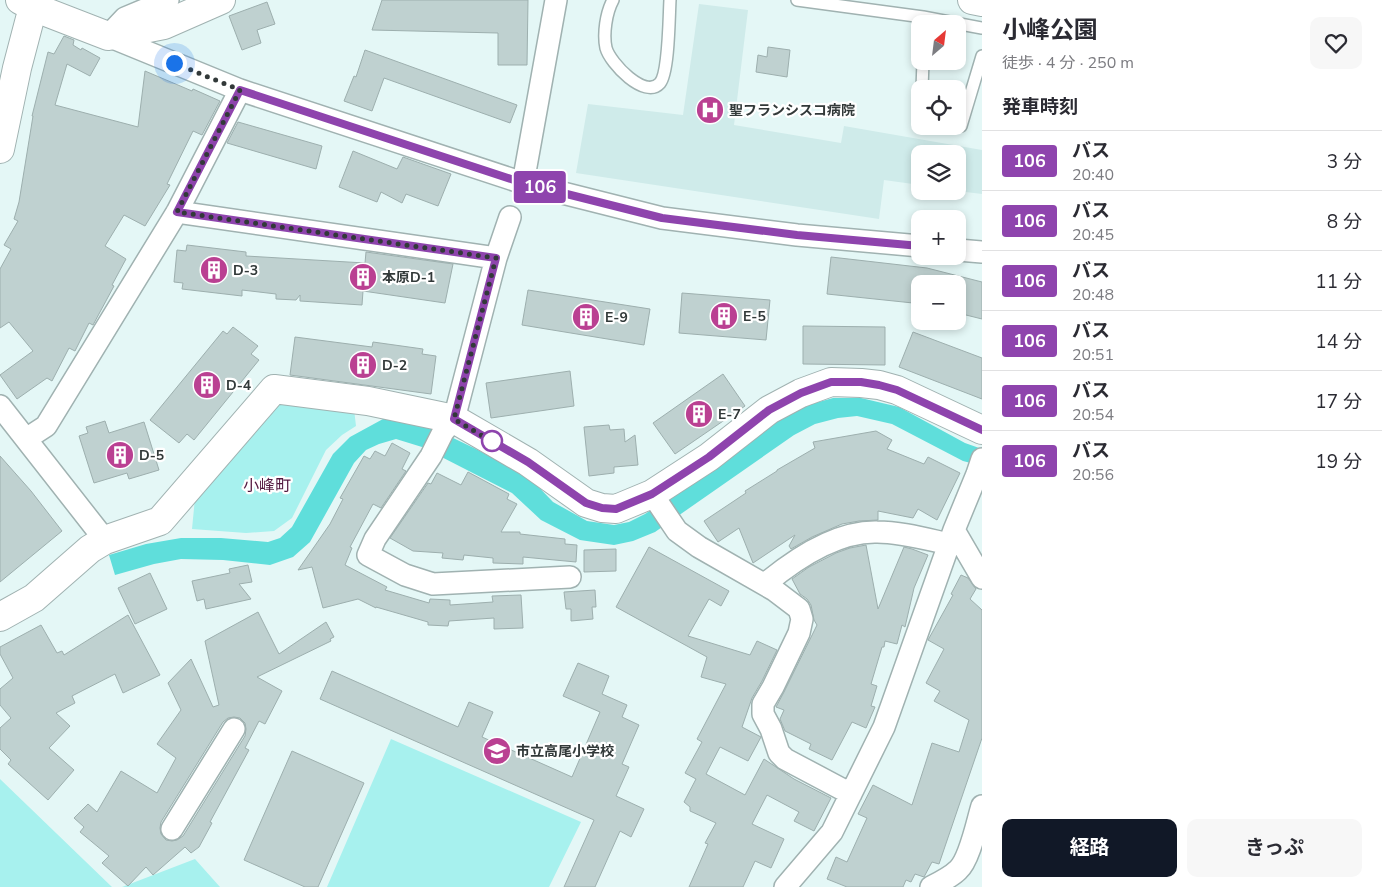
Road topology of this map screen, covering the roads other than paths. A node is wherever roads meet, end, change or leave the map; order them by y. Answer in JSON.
{"nodes":[{"id":1,"x":168,"y":0,"type":"edge"},
{"id":2,"x":221,"y":0,"type":"edge"},
{"id":3,"x":556,"y":0,"type":"edge"},
{"id":4,"x":613,"y":0,"type":"edge"},
{"id":5,"x":670,"y":0,"type":"edge"},
{"id":6,"x":797,"y":0,"type":"edge"},
{"id":7,"x":972,"y":0,"type":"edge"},
{"id":8,"x":30,"y":2,"type":"edge"},
{"id":9,"x":982,"y":2,"type":"edge"},
{"id":10,"x":911,"y":18,"type":"edge"},
{"id":11,"x":966,"y":26,"type":"edge"},
{"id":12,"x":982,"y":28,"type":"edge"},
{"id":13,"x":108,"y":36,"type":"junction"},
{"id":14,"x":982,"y":56,"type":"edge"},
{"id":15,"x":240,"y":90,"type":"junction"},
{"id":16,"x":966,"y":109,"type":"edge"},
{"id":17,"x":0,"y":148,"type":"edge"},
{"id":18,"x":523,"y":183,"type":"junction"},
{"id":19,"x":177,"y":212,"type":"junction"},
{"id":20,"x":510,"y":217,"type":"dead end"},
{"id":21,"x":911,"y":245,"type":"edge"},
{"id":22,"x":966,"y":251,"type":"edge"},
{"id":23,"x":982,"y":252,"type":"edge"},
{"id":24,"x":496,"y":258,"type":"junction"},
{"id":25,"x":0,"y":406,"type":"edge"},
{"id":26,"x":449,"y":425,"type":"junction"},
{"id":27,"x":982,"y":430,"type":"edge"},
{"id":28,"x":26,"y":439,"type":"junction"},
{"id":29,"x":980,"y":469,"type":"edge"},
{"id":30,"x":654,"y":497,"type":"junction"},
{"id":31,"x":951,"y":537,"type":"junction"},
{"id":32,"x":105,"y":540,"type":"junction"},
{"id":33,"x":570,"y":577,"type":"dead end"},
{"id":34,"x":982,"y":578,"type":"edge"},
{"id":35,"x":765,"y":584,"type":"junction"},
{"id":36,"x":0,"y":617,"type":"edge"},
{"id":37,"x":234,"y":729,"type":"dead end"},
{"id":38,"x":851,"y":794,"type":"junction"},
{"id":39,"x":982,"y":806,"type":"edge"},
{"id":40,"x":172,"y":829,"type":"dead end"},
{"id":41,"x":785,"y":887,"type":"edge"},
{"id":42,"x":932,"y":887,"type":"edge"}],
"edges":[{"from":1,"to":13,"type":"street"},
{"from":2,"to":13,"type":"street"},
{"from":3,"to":18,"type":"street"},
{"from":4,"to":5,"type":"lane"},
{"from":6,"to":10,"type":"lane"},
{"from":7,"to":9,"type":"street"},
{"from":8,"to":13,"type":"street"},
{"from":8,"to":17,"type":"street"},
{"from":11,"to":12,"type":"lane"},
{"from":13,"to":15,"type":"street"},
{"from":14,"to":16,"type":"lane"},
{"from":15,"to":18,"type":"street"},
{"from":15,"to":19,"type":"street"},
{"from":18,"to":21,"type":"street"},
{"from":19,"to":24,"type":"street"},
{"from":19,"to":28,"type":"street"},
{"from":20,"to":24,"type":"street"},
{"from":22,"to":23,"type":"street"},
{"from":24,"to":26,"type":"street"},
{"from":25,"to":28,"type":"street"},
{"from":26,"to":30,"type":"street"},
{"from":26,"to":32,"type":"street"},
{"from":26,"to":33,"type":"street"},
{"from":27,"to":30,"type":"street"},
{"from":28,"to":32,"type":"street"},
{"from":29,"to":31,"type":"street"},
{"from":30,"to":35,"type":"street"},
{"from":31,"to":34,"type":"street"},
{"from":31,"to":35,"type":"street"},
{"from":31,"to":38,"type":"street"},
{"from":32,"to":36,"type":"street"},
{"from":35,"to":38,"type":"street"},
{"from":37,"to":40,"type":"street"},
{"from":38,"to":41,"type":"street"},
{"from":39,"to":42,"type":"street"}]}
